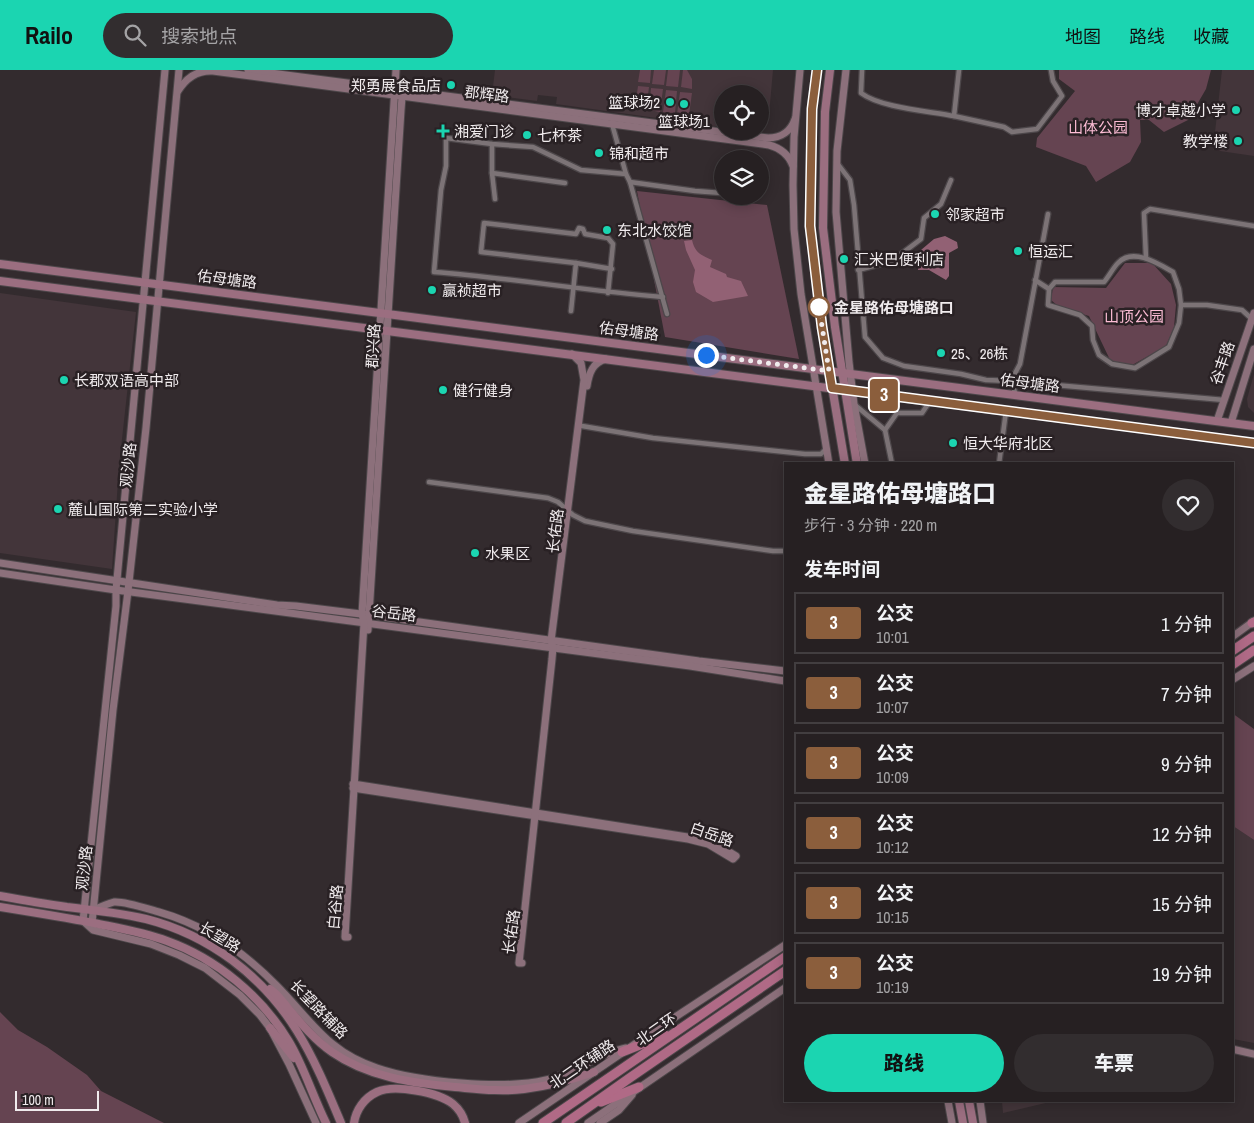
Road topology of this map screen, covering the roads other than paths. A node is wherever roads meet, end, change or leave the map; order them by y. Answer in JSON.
{"nodes":[{"id":1,"x":165,"y":70,"type":"edge"},
{"id":2,"x":179,"y":70,"type":"edge"},
{"id":3,"x":248,"y":70,"type":"edge"},
{"id":4,"x":396,"y":70,"type":"edge"},
{"id":5,"x":400,"y":70,"type":"edge"},
{"id":6,"x":800,"y":70,"type":"edge"},
{"id":7,"x":817,"y":70,"type":"edge"},
{"id":8,"x":830,"y":70,"type":"edge"},
{"id":9,"x":846,"y":70,"type":"edge"},
{"id":10,"x":862,"y":70,"type":"edge"},
{"id":11,"x":959,"y":70,"type":"edge"},
{"id":12,"x":1051,"y":70,"type":"edge"},
{"id":13,"x":398,"y":92,"type":"junction"},
{"id":14,"x":177,"y":94,"type":"junction"},
{"id":15,"x":954,"y":116,"type":"junction"},
{"id":16,"x":795,"y":119,"type":"junction"},
{"id":17,"x":612,"y":124,"type":"junction"},
{"id":18,"x":492,"y":144,"type":"junction"},
{"id":19,"x":837,"y":163,"type":"junction"},
{"id":20,"x":793,"y":166,"type":"junction"},
{"id":21,"x":492,"y":173,"type":"junction"},
{"id":22,"x":626,"y":174,"type":"junction"},
{"id":23,"x":951,"y":180,"type":"dead end"},
{"id":24,"x":565,"y":182,"type":"dead end"},
{"id":25,"x":630,"y":182,"type":"junction"},
{"id":26,"x":714,"y":192,"type":"edge"},
{"id":27,"x":495,"y":199,"type":"dead end"},
{"id":28,"x":1048,"y":214,"type":"dead end"},
{"id":29,"x":1254,"y":226,"type":"edge"},
{"id":30,"x":1146,"y":258,"type":"junction"},
{"id":31,"x":576,"y":263,"type":"junction"},
{"id":32,"x":0,"y":264,"type":"edge"},
{"id":33,"x":612,"y":269,"type":"junction"},
{"id":34,"x":858,"y":270,"type":"junction"},
{"id":35,"x":1036,"y":280,"type":"junction"},
{"id":36,"x":0,"y":281,"type":"edge"},
{"id":37,"x":145,"y":282,"type":"junction"},
{"id":38,"x":159,"y":284,"type":"junction"},
{"id":39,"x":572,"y":288,"type":"junction"},
{"id":40,"x":1048,"y":289,"type":"junction"},
{"id":41,"x":608,"y":293,"type":"junction"},
{"id":42,"x":663,"y":298,"type":"junction"},
{"id":43,"x":143,"y":300,"type":"junction"},
{"id":44,"x":158,"y":302,"type":"junction"},
{"id":45,"x":1181,"y":305,"type":"junction"},
{"id":46,"x":571,"y":311,"type":"dead end"},
{"id":47,"x":385,"y":314,"type":"junction"},
{"id":48,"x":667,"y":314,"type":"dead end"},
{"id":49,"x":1253,"y":318,"type":"edge"},
{"id":50,"x":384,"y":330,"type":"junction"},
{"id":51,"x":1254,"y":350,"type":"edge"},
{"id":52,"x":571,"y":354,"type":"junction"},
{"id":53,"x":606,"y":359,"type":"junction"},
{"id":54,"x":814,"y":368,"type":"junction"},
{"id":55,"x":829,"y":371,"type":"junction"},
{"id":56,"x":846,"y":373,"type":"junction"},
{"id":57,"x":1011,"y":381,"type":"junction"},
{"id":58,"x":817,"y":386,"type":"junction"},
{"id":59,"x":832,"y":388,"type":"junction"},
{"id":60,"x":849,"y":390,"type":"junction"},
{"id":61,"x":1016,"y":395,"type":"junction"},
{"id":62,"x":1224,"y":400,"type":"junction"},
{"id":63,"x":930,"y":401,"type":"junction"},
{"id":64,"x":854,"y":404,"type":"junction"},
{"id":65,"x":1006,"y":411,"type":"junction"},
{"id":66,"x":1217,"y":421,"type":"junction"},
{"id":67,"x":1231,"y":423,"type":"junction"},
{"id":68,"x":582,"y":426,"type":"junction"},
{"id":69,"x":1254,"y":426,"type":"edge"},
{"id":70,"x":885,"y":430,"type":"junction"},
{"id":71,"x":1254,"y":443,"type":"edge"},
{"id":72,"x":826,"y":449,"type":"junction"},
{"id":73,"x":829,"y":462,"type":"edge"},
{"id":74,"x":844,"y":462,"type":"edge"},
{"id":75,"x":857,"y":462,"type":"edge"},
{"id":76,"x":865,"y":462,"type":"edge"},
{"id":77,"x":892,"y":462,"type":"edge"},
{"id":78,"x":999,"y":462,"type":"edge"},
{"id":79,"x":428,"y":482,"type":"dead end"},
{"id":80,"x":569,"y":511,"type":"junction"},
{"id":81,"x":784,"y":551,"type":"edge"},
{"id":82,"x":0,"y":563,"type":"edge"},
{"id":83,"x":0,"y":572,"type":"edge"},
{"id":84,"x":117,"y":581,"type":"junction"},
{"id":85,"x":129,"y":582,"type":"junction"},
{"id":86,"x":116,"y":590,"type":"junction"},
{"id":87,"x":128,"y":591,"type":"junction"},
{"id":88,"x":366,"y":615,"type":"junction"},
{"id":89,"x":1253,"y":622,"type":"edge"},
{"id":90,"x":366,"y":623,"type":"junction"},
{"id":91,"x":1234,"y":636,"type":"edge"},
{"id":92,"x":1254,"y":636,"type":"edge"},
{"id":93,"x":554,"y":644,"type":"junction"},
{"id":94,"x":1234,"y":650,"type":"edge"},
{"id":95,"x":1254,"y":650,"type":"edge"},
{"id":96,"x":1234,"y":664,"type":"edge"},
{"id":97,"x":1254,"y":666,"type":"edge"},
{"id":98,"x":784,"y":671,"type":"edge"},
{"id":99,"x":1245,"y":672,"type":"junction"},
{"id":100,"x":1254,"y":672,"type":"edge"},
{"id":101,"x":1234,"y":679,"type":"edge"},
{"id":102,"x":784,"y":681,"type":"edge"},
{"id":103,"x":355,"y":786,"type":"junction"},
{"id":104,"x":536,"y":815,"type":"junction"},
{"id":105,"x":0,"y":896,"type":"edge"},
{"id":106,"x":0,"y":907,"type":"edge"},
{"id":107,"x":84,"y":909,"type":"junction"},
{"id":108,"x":93,"y":910,"type":"junction"},
{"id":109,"x":83,"y":921,"type":"junction"},
{"id":110,"x":92,"y":922,"type":"junction"},
{"id":111,"x":784,"y":946,"type":"edge"},
{"id":112,"x":784,"y":958,"type":"edge"},
{"id":113,"x":784,"y":972,"type":"edge"},
{"id":114,"x":249,"y":973,"type":"junction"},
{"id":115,"x":784,"y":989,"type":"edge"},
{"id":116,"x":270,"y":1028,"type":"junction"},
{"id":117,"x":681,"y":1029,"type":"junction"},
{"id":118,"x":1234,"y":1049,"type":"edge"},
{"id":119,"x":626,"y":1050,"type":"junction"},
{"id":120,"x":1254,"y":1054,"type":"edge"},
{"id":121,"x":300,"y":1065,"type":"junction"},
{"id":122,"x":594,"y":1072,"type":"junction"},
{"id":123,"x":639,"y":1087,"type":"junction"},
{"id":124,"x":948,"y":1102,"type":"edge"},
{"id":125,"x":959,"y":1102,"type":"edge"},
{"id":126,"x":969,"y":1102,"type":"edge"},
{"id":127,"x":980,"y":1102,"type":"edge"},
{"id":128,"x":590,"y":1107,"type":"junction"},
{"id":129,"x":325,"y":1121,"type":"edge"},
{"id":130,"x":316,"y":1123,"type":"edge"},
{"id":131,"x":342,"y":1123,"type":"edge"},
{"id":132,"x":354,"y":1123,"type":"edge"},
{"id":133,"x":465,"y":1123,"type":"edge"},
{"id":134,"x":520,"y":1123,"type":"edge"},
{"id":135,"x":543,"y":1123,"type":"edge"},
{"id":136,"x":566,"y":1123,"type":"edge"},
{"id":137,"x":588,"y":1123,"type":"edge"},
{"id":138,"x":600,"y":1123,"type":"edge"},
{"id":139,"x":952,"y":1123,"type":"edge"},
{"id":140,"x":962,"y":1123,"type":"edge"},
{"id":141,"x":973,"y":1123,"type":"edge"},
{"id":142,"x":983,"y":1123,"type":"edge"}],
"edges":[{"from":1,"to":37,"type":"main road","name":"观沙路"},
{"from":2,"to":14,"type":"main road","name":"观沙路"},
{"from":3,"to":13,"type":"main road","name":"郡辉路"},
{"from":4,"to":13,"type":"main road","name":"郡兴路"},
{"from":5,"to":13,"type":"main road","name":"郡兴路"},
{"from":6,"to":16,"type":"main road"},
{"from":7,"to":55,"type":"main road"},
{"from":8,"to":56,"type":"main road"},
{"from":9,"to":19,"type":"main road"},
{"from":10,"to":15,"type":"street"},
{"from":11,"to":15,"type":"street"},
{"from":12,"to":15,"type":"street"},
{"from":13,"to":14,"type":"main road","name":"郡辉路"},
{"from":13,"to":16,"type":"main road","name":"郡辉路"},
{"from":13,"to":17,"type":"main road","name":"郡辉路"},
{"from":13,"to":47,"type":"main road","name":"郡兴路"},
{"from":14,"to":38,"type":"main road","name":"观沙路"},
{"from":16,"to":20,"type":"main road"},
{"from":17,"to":20,"type":"main road","name":"郡辉路"},
{"from":17,"to":22,"type":"street"},
{"from":18,"to":21,"type":"street"},
{"from":18,"to":22,"type":"street"},
{"from":18,"to":39,"type":"street"},
{"from":19,"to":34,"type":"street"},
{"from":19,"to":56,"type":"main road"},
{"from":20,"to":54,"type":"main road"},
{"from":21,"to":24,"type":"street"},
{"from":21,"to":27,"type":"street"},
{"from":22,"to":25,"type":"street"},
{"from":23,"to":34,"type":"street"},
{"from":25,"to":26,"type":"street"},
{"from":25,"to":42,"type":"street"},
{"from":28,"to":35,"type":"street"},
{"from":29,"to":30,"type":"street"},
{"from":30,"to":40,"type":"street"},
{"from":30,"to":45,"type":"street"},
{"from":31,"to":33,"type":"street"},
{"from":31,"to":33,"type":"street"},
{"from":31,"to":39,"type":"street"},
{"from":32,"to":37,"type":"main road","name":"佑母塘路"},
{"from":33,"to":41,"type":"street"},
{"from":34,"to":57,"type":"street"},
{"from":35,"to":40,"type":"street"},
{"from":35,"to":57,"type":"street"},
{"from":36,"to":43,"type":"main road","name":"佑母塘路"},
{"from":37,"to":38,"type":"main road","name":"佑母塘路"},
{"from":37,"to":43,"type":"main road","name":"观沙路"},
{"from":38,"to":44,"type":"main road","name":"观沙路"},
{"from":38,"to":47,"type":"main road","name":"佑母塘路"},
{"from":39,"to":41,"type":"street"},
{"from":39,"to":46,"type":"street"},
{"from":40,"to":45,"type":"street"},
{"from":41,"to":42,"type":"street"},
{"from":42,"to":48,"type":"street"},
{"from":43,"to":44,"type":"main road","name":"佑母塘路"},
{"from":43,"to":84,"type":"main road","name":"观沙路"},
{"from":44,"to":50,"type":"main road","name":"佑母塘路"},
{"from":44,"to":85,"type":"main road","name":"观沙路"},
{"from":45,"to":49,"type":"street"},
{"from":47,"to":50,"type":"main road","name":"郡兴路"},
{"from":47,"to":54,"type":"main road","name":"佑母塘路"},
{"from":49,"to":62,"type":"main road","name":"谷丰路"},
{"from":50,"to":52,"type":"main road","name":"佑母塘路"},
{"from":50,"to":88,"type":"main road","name":"郡兴路"},
{"from":51,"to":67,"type":"main road","name":"谷丰路"},
{"from":52,"to":53,"type":"main road","name":"佑母塘路"},
{"from":52,"to":80,"type":"main road","name":"长佑路"},
{"from":53,"to":58,"type":"main road","name":"佑母塘路"},
{"from":53,"to":68,"type":"main road","name":"长佑路"},
{"from":54,"to":55,"type":"main road","name":"佑母塘路"},
{"from":54,"to":58,"type":"main road"},
{"from":55,"to":56,"type":"main road","name":"佑母塘路"},
{"from":55,"to":59,"type":"main road"},
{"from":56,"to":60,"type":"main road"},
{"from":56,"to":61,"type":"main road","name":"佑母塘路"},
{"from":57,"to":61,"type":"street"},
{"from":57,"to":62,"type":"street"},
{"from":58,"to":59,"type":"main road","name":"佑母塘路"},
{"from":58,"to":72,"type":"main road"},
{"from":59,"to":60,"type":"main road","name":"佑母塘路"},
{"from":59,"to":74,"type":"main road"},
{"from":60,"to":63,"type":"main road","name":"佑母塘路"},
{"from":60,"to":64,"type":"main road"},
{"from":60,"to":75,"type":"main road"},
{"from":61,"to":66,"type":"main road","name":"佑母塘路"},
{"from":62,"to":66,"type":"main road","name":"谷丰路"},
{"from":63,"to":65,"type":"main road","name":"佑母塘路"},
{"from":63,"to":70,"type":"street"},
{"from":64,"to":70,"type":"street"},
{"from":64,"to":76,"type":"main road"},
{"from":65,"to":71,"type":"main road","name":"佑母塘路"},
{"from":65,"to":78,"type":"street"},
{"from":66,"to":67,"type":"main road","name":"佑母塘路"},
{"from":67,"to":69,"type":"main road","name":"佑母塘路"},
{"from":68,"to":72,"type":"street"},
{"from":68,"to":80,"type":"main road","name":"长佑路"},
{"from":70,"to":77,"type":"street"},
{"from":72,"to":73,"type":"main road"},
{"from":79,"to":80,"type":"street"},
{"from":80,"to":81,"type":"street"},
{"from":80,"to":93,"type":"main road","name":"长佑路"},
{"from":82,"to":84,"type":"main road"},
{"from":83,"to":86,"type":"main road","name":"谷岳路"},
{"from":84,"to":85,"type":"main road"},
{"from":84,"to":86,"type":"main road","name":"观沙路"},
{"from":85,"to":87,"type":"main road","name":"观沙路"},
{"from":85,"to":88,"type":"main road"},
{"from":86,"to":87,"type":"main road","name":"谷岳路"},
{"from":86,"to":107,"type":"main road","name":"观沙路"},
{"from":87,"to":90,"type":"main road","name":"谷岳路"},
{"from":87,"to":108,"type":"main road","name":"观沙路"},
{"from":88,"to":90,"type":"main road","name":"郡兴路"},
{"from":88,"to":93,"type":"main road"},
{"from":89,"to":91,"type":"main road"},
{"from":90,"to":93,"type":"main road","name":"谷岳路"},
{"from":90,"to":103,"type":"main road","name":"白谷路"},
{"from":92,"to":94,"type":"highway"},
{"from":93,"to":98,"type":"main road"},
{"from":93,"to":102,"type":"main road","name":"谷岳路"},
{"from":93,"to":104,"type":"main road","name":"长佑路"},
{"from":95,"to":96,"type":"highway"},
{"from":97,"to":99,"type":"main road"},
{"from":99,"to":100,"type":"main road"},
{"from":99,"to":101,"type":"main road"},
{"from":103,"to":103,"type":"main road","name":"白谷路"},
{"from":103,"to":104,"type":"main road","name":"白岳路"},
{"from":104,"to":104,"type":"main road","name":"长佑路"},
{"from":104,"to":104,"type":"main road","name":"白岳路"},
{"from":105,"to":107,"type":"main road","name":"长望路"},
{"from":106,"to":109,"type":"main road","name":"长望路"},
{"from":107,"to":108,"type":"main road","name":"长望路"},
{"from":107,"to":109,"type":"main road","name":"观沙路"},
{"from":108,"to":110,"type":"main road","name":"观沙路"},
{"from":108,"to":114,"type":"main road","name":"长望路"},
{"from":108,"to":119,"type":"main road","name":"长望路辅路"},
{"from":109,"to":110,"type":"main road","name":"长望路"},
{"from":109,"to":116,"type":"main road"},
{"from":110,"to":121,"type":"main road","name":"长望路"},
{"from":111,"to":119,"type":"main road","name":"北二环辅路"},
{"from":112,"to":117,"type":"highway","name":"北二环"},
{"from":113,"to":128,"type":"highway","name":"北二环"},
{"from":114,"to":122,"type":"main road"},
{"from":114,"to":131,"type":"main road","name":"长望路"},
{"from":115,"to":123,"type":"main road"},
{"from":116,"to":121,"type":"main road"},
{"from":116,"to":130,"type":"main road"},
{"from":117,"to":119,"type":"highway"},
{"from":117,"to":135,"type":"highway","name":"北二环"},
{"from":118,"to":120,"type":"main road"},
{"from":119,"to":122,"type":"main road","name":"北二环辅路"},
{"from":121,"to":129,"type":"main road","name":"长望路"},
{"from":122,"to":134,"type":"main road","name":"北二环辅路"},
{"from":123,"to":128,"type":"highway"},
{"from":123,"to":137,"type":"main road"},
{"from":123,"to":138,"type":"main road"},
{"from":124,"to":139,"type":"main road"},
{"from":125,"to":140,"type":"main road"},
{"from":126,"to":141,"type":"main road"},
{"from":127,"to":142,"type":"main road"},
{"from":128,"to":136,"type":"highway","name":"北二环"},
{"from":132,"to":133,"type":"main road"}]}
